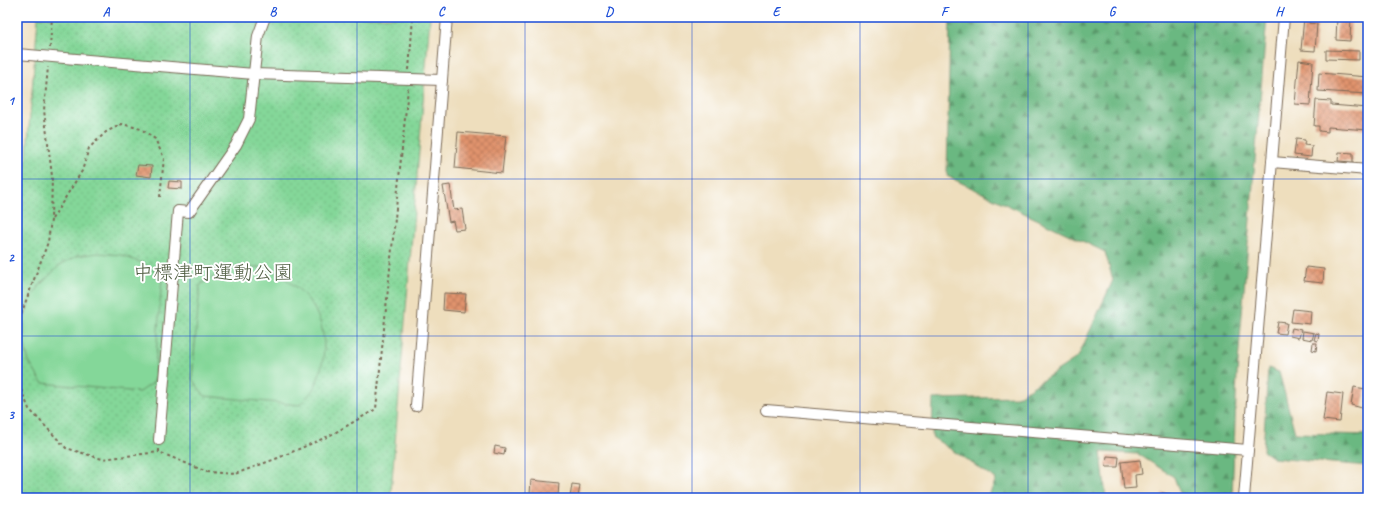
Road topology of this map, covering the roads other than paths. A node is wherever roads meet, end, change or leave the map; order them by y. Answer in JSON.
{"nodes":[{"id":1,"x":265,"y":17,"type":"edge"},
{"id":2,"x":447,"y":17,"type":"edge"},
{"id":3,"x":1284,"y":17,"type":"edge"},
{"id":4,"x":17,"y":54,"type":"edge"},
{"id":5,"x":254,"y":74,"type":"junction"},
{"id":6,"x":442,"y":80,"type":"junction"},
{"id":7,"x":1272,"y":162,"type":"junction"},
{"id":8,"x":1368,"y":170,"type":"edge"},
{"id":9,"x":416,"y":406,"type":"dead end"},
{"id":10,"x":766,"y":410,"type":"dead end"},
{"id":11,"x":159,"y":440,"type":"road end"},
{"id":12,"x":1248,"y":450,"type":"junction"},
{"id":13,"x":1244,"y":498,"type":"edge"}],
"edges":[{"from":1,"to":5,"type":"street"},
{"from":2,"to":6,"type":"street"},
{"from":3,"to":7,"type":"street"},
{"from":4,"to":5,"type":"street"},
{"from":5,"to":6,"type":"street"},
{"from":5,"to":11,"type":"street"},
{"from":6,"to":9,"type":"street"},
{"from":7,"to":8,"type":"street"},
{"from":7,"to":12,"type":"street"},
{"from":10,"to":12,"type":"street"},
{"from":12,"to":13,"type":"street"}]}
